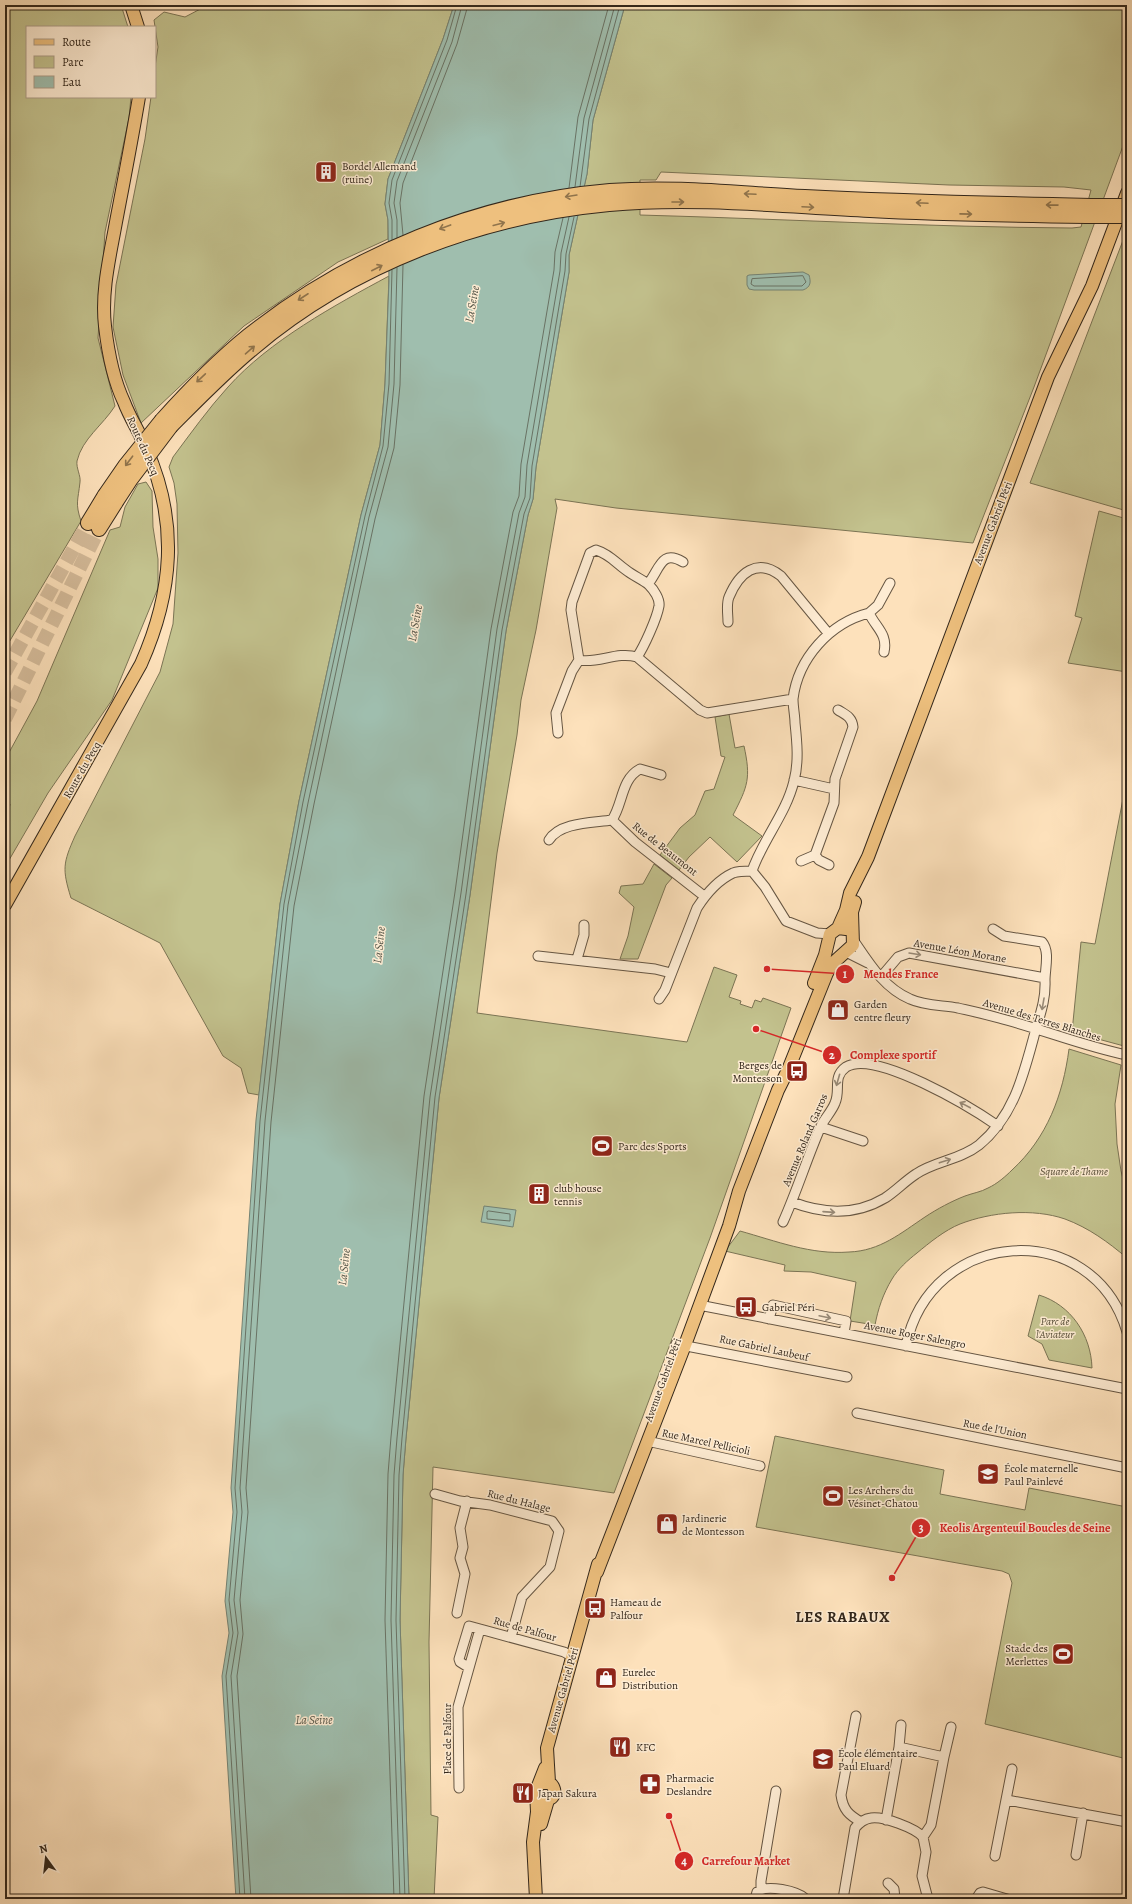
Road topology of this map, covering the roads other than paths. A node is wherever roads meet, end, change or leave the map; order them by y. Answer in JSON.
{"nodes":[{"id":1,"x":131,"y":5,"type":"edge"},
{"id":2,"x":138,"y":26,"type":"edge"},
{"id":3,"x":139,"y":98,"type":"edge"},
{"id":4,"x":1127,"y":193,"type":"edge"},
{"id":5,"x":1127,"y":206,"type":"edge"},
{"id":6,"x":1089,"y":211,"type":"junction"},
{"id":7,"x":1127,"y":216,"type":"edge"},
{"id":8,"x":94,"y":526,"type":"tunnel mouth"},
{"id":9,"x":683,"y":562,"type":"dead end"},
{"id":10,"x":890,"y":583,"type":"dead end"},
{"id":11,"x":648,"y":584,"type":"junction"},
{"id":12,"x":869,"y":613,"type":"junction"},
{"id":13,"x":728,"y":622,"type":"dead end"},
{"id":14,"x":828,"y":633,"type":"junction"},
{"id":15,"x":884,"y":652,"type":"dead end"},
{"id":16,"x":636,"y":657,"type":"junction"},
{"id":17,"x":579,"y":660,"type":"junction"},
{"id":18,"x":793,"y":699,"type":"junction"},
{"id":19,"x":838,"y":710,"type":"dead end"},
{"id":20,"x":558,"y":733,"type":"dead end"},
{"id":21,"x":661,"y":775,"type":"dead end"},
{"id":22,"x":794,"y":780,"type":"junction"},
{"id":23,"x":834,"y":789,"type":"junction"},
{"id":24,"x":612,"y":820,"type":"junction"},
{"id":25,"x":549,"y":840,"type":"dead end"},
{"id":26,"x":814,"y":855,"type":"junction"},
{"id":27,"x":868,"y":857,"type":"junction"},
{"id":28,"x":801,"y":861,"type":"dead end"},
{"id":29,"x":829,"y":865,"type":"dead end"},
{"id":30,"x":752,"y":871,"type":"junction"},
{"id":31,"x":704,"y":896,"type":"junction"},
{"id":32,"x":5,"y":905,"type":"edge"},
{"id":33,"x":584,"y":925,"type":"dead end"},
{"id":34,"x":993,"y":929,"type":"dead end"},
{"id":35,"x":832,"y":934,"type":"junction"},
{"id":36,"x":853,"y":937,"type":"junction"},
{"id":37,"x":844,"y":952,"type":"junction"},
{"id":38,"x":538,"y":956,"type":"dead end"},
{"id":39,"x":577,"y":959,"type":"junction"},
{"id":40,"x":868,"y":963,"type":"junction"},
{"id":41,"x":671,"y":973,"type":"junction"},
{"id":42,"x":883,"y":975,"type":"junction"},
{"id":43,"x":1045,"y":978,"type":"junction"},
{"id":44,"x":659,"y":999,"type":"dead end"},
{"id":45,"x":1036,"y":1029,"type":"junction"},
{"id":46,"x":1127,"y":1055,"type":"edge"},
{"id":47,"x":778,"y":1090,"type":"junction"},
{"id":48,"x":998,"y":1126,"type":"junction"},
{"id":49,"x":820,"y":1127,"type":"junction"},
{"id":50,"x":863,"y":1141,"type":"dead end"},
{"id":51,"x":739,"y":1191,"type":"junction"},
{"id":52,"x":792,"y":1202,"type":"junction"},
{"id":53,"x":783,"y":1222,"type":"dead end"},
{"id":54,"x":695,"y":1304,"type":"junction"},
{"id":55,"x":769,"y":1319,"type":"junction"},
{"id":56,"x":1127,"y":1332,"type":"edge"},
{"id":57,"x":844,"y":1334,"type":"junction"},
{"id":58,"x":682,"y":1344,"type":"junction"},
{"id":59,"x":906,"y":1346,"type":"junction"},
{"id":60,"x":848,"y":1377,"type":"dead end"},
{"id":61,"x":1127,"y":1390,"type":"edge"},
{"id":62,"x":857,"y":1413,"type":"dead end"},
{"id":63,"x":647,"y":1441,"type":"junction"},
{"id":64,"x":760,"y":1466,"type":"dead end"},
{"id":65,"x":1127,"y":1468,"type":"edge"},
{"id":66,"x":435,"y":1494,"type":"dead end"},
{"id":67,"x":467,"y":1501,"type":"junction"},
{"id":68,"x":597,"y":1572,"type":"junction"},
{"id":69,"x":457,"y":1613,"type":"dead end"},
{"id":70,"x":480,"y":1629,"type":"junction"},
{"id":71,"x":511,"y":1637,"type":"junction"},
{"id":72,"x":573,"y":1657,"type":"junction"},
{"id":73,"x":468,"y":1667,"type":"junction"},
{"id":74,"x":856,"y":1716,"type":"dead end"},
{"id":75,"x":901,"y":1726,"type":"dead end"},
{"id":76,"x":950,"y":1727,"type":"dead end"},
{"id":77,"x":899,"y":1746,"type":"junction"},
{"id":78,"x":944,"y":1757,"type":"junction"},
{"id":79,"x":1012,"y":1769,"type":"dead end"},
{"id":80,"x":544,"y":1783,"type":"junction"},
{"id":81,"x":459,"y":1788,"type":"dead end"},
{"id":82,"x":776,"y":1792,"type":"dead end"},
{"id":83,"x":542,"y":1798,"type":"junction"},
{"id":84,"x":1008,"y":1800,"type":"junction"},
{"id":85,"x":1084,"y":1813,"type":"junction"},
{"id":86,"x":886,"y":1820,"type":"junction"},
{"id":87,"x":861,"y":1822,"type":"junction"},
{"id":88,"x":1127,"y":1822,"type":"edge"},
{"id":89,"x":923,"y":1837,"type":"junction"},
{"id":90,"x":1076,"y":1855,"type":"dead end"},
{"id":91,"x":995,"y":1856,"type":"dead end"},
{"id":92,"x":888,"y":1883,"type":"dead end"},
{"id":93,"x":761,"y":1888,"type":"junction"},
{"id":94,"x":536,"y":1899,"type":"edge"},
{"id":95,"x":542,"y":1899,"type":"edge"},
{"id":96,"x":755,"y":1899,"type":"edge"},
{"id":97,"x":806,"y":1899,"type":"edge"},
{"id":98,"x":843,"y":1899,"type":"edge"},
{"id":99,"x":895,"y":1899,"type":"edge"},
{"id":100,"x":928,"y":1899,"type":"edge"},
{"id":101,"x":976,"y":1899,"type":"edge"},
{"id":102,"x":1007,"y":1899,"type":"edge"}],
"edges":[{"from":1,"to":2,"type":"main road"},
{"from":3,"to":32,"type":"main road","name":"Route du Pecq"},
{"from":4,"to":27,"type":"main road","name":"Avenue Gabriel Péri"},
{"from":5,"to":6,"type":"highway","bridge":true},
{"from":6,"to":7,"type":"highway","bridge":true},
{"from":6,"to":8,"type":"highway","bridge":true},
{"from":9,"to":11,"type":"street"},
{"from":10,"to":12,"type":"street"},
{"from":11,"to":16,"type":"street"},
{"from":11,"to":17,"type":"street"},
{"from":12,"to":14,"type":"street"},
{"from":12,"to":15,"type":"street"},
{"from":13,"to":14,"type":"street"},
{"from":14,"to":18,"type":"street"},
{"from":16,"to":17,"type":"street"},
{"from":16,"to":18,"type":"street"},
{"from":17,"to":20,"type":"street"},
{"from":18,"to":22,"type":"street"},
{"from":19,"to":23,"type":"street"},
{"from":21,"to":24,"type":"street"},
{"from":22,"to":23,"type":"street"},
{"from":22,"to":30,"type":"street"},
{"from":23,"to":26,"type":"street"},
{"from":24,"to":25,"type":"street"},
{"from":24,"to":31,"type":"street","name":"Rue de Beaumont"},
{"from":26,"to":28,"type":"street"},
{"from":26,"to":29,"type":"street"},
{"from":27,"to":35,"type":"main road","name":"Avenue Gabriel Péri"},
{"from":27,"to":36,"type":"main road","name":"Avenue Gabriel Péri"},
{"from":30,"to":31,"type":"street"},
{"from":30,"to":35,"type":"street"},
{"from":31,"to":41,"type":"street"},
{"from":33,"to":39,"type":"street"},
{"from":34,"to":43,"type":"street"},
{"from":35,"to":36,"type":"main road"},
{"from":35,"to":37,"type":"main road"},
{"from":35,"to":47,"type":"main road","name":"Avenue Gabriel Péri"},
{"from":36,"to":37,"type":"main road","name":"Avenue Gabriel Péri"},
{"from":36,"to":40,"type":"street","name":"Avenue des Terres Blanches"},
{"from":37,"to":40,"type":"street","name":"Avenue des Terres Blanches"},
{"from":37,"to":47,"type":"main road","name":"Avenue Gabriel Péri"},
{"from":38,"to":39,"type":"street"},
{"from":39,"to":41,"type":"street"},
{"from":40,"to":42,"type":"street","name":"Avenue des Terres Blanches"},
{"from":41,"to":44,"type":"street"},
{"from":42,"to":43,"type":"street","name":"Avenue Léon Morane","one_way":true},
{"from":42,"to":45,"type":"street","name":"Avenue des Terres Blanches"},
{"from":43,"to":45,"type":"street","one_way":true},
{"from":45,"to":46,"type":"street","name":"Avenue des Terres Blanches"},
{"from":45,"to":48,"type":"street"},
{"from":47,"to":51,"type":"main road","name":"Avenue Gabriel Péri"},
{"from":48,"to":49,"type":"street","name":"Avenue Roland Garros","one_way":true},
{"from":52,"to":48,"type":"street","one_way":true},
{"from":49,"to":50,"type":"street"},
{"from":49,"to":52,"type":"street","name":"Avenue Roland Garros"},
{"from":51,"to":54,"type":"main road","name":"Avenue Gabriel Péri"},
{"from":51,"to":54,"type":"main road","name":"Avenue Gabriel Péri"},
{"from":52,"to":53,"type":"street","name":"Avenue Roland Garros"},
{"from":54,"to":55,"type":"street","name":"Avenue Roger Salengro"},
{"from":54,"to":58,"type":"main road","name":"Avenue Gabriel Péri"},
{"from":55,"to":57,"type":"street","name":"Avenue Roger Salengro"},
{"from":55,"to":57,"type":"street","one_way":true},
{"from":56,"to":59,"type":"street"},
{"from":57,"to":59,"type":"street","name":"Avenue Roger Salengro"},
{"from":58,"to":60,"type":"street","name":"Rue Gabriel Laubeuf"},
{"from":58,"to":63,"type":"main road","name":"Avenue Gabriel Péri"},
{"from":58,"to":68,"type":"main road","name":"Avenue Gabriel Péri"},
{"from":59,"to":61,"type":"street","name":"Avenue Roger Salengro"},
{"from":62,"to":65,"type":"street","name":"Rue de l'Union"},
{"from":63,"to":64,"type":"street","name":"Rue Marcel Pellicioli"},
{"from":63,"to":68,"type":"main road","name":"Avenue Gabriel Péri"},
{"from":66,"to":67,"type":"street","name":"Rue du Halage"},
{"from":67,"to":69,"type":"street"},
{"from":67,"to":71,"type":"street","name":"Rue du Halage"},
{"from":68,"to":72,"type":"main road","name":"Avenue Gabriel Péri"},
{"from":70,"to":71,"type":"street","name":"Rue de Palfour"},
{"from":70,"to":73,"type":"street","name":"Place de Palfour"},
{"from":70,"to":73,"type":"street","name":"Rue de Palfour"},
{"from":71,"to":72,"type":"street","name":"Rue de Palfour"},
{"from":72,"to":80,"type":"main road","name":"Avenue Gabriel Péri"},
{"from":73,"to":81,"type":"street","name":"Place de Palfour"},
{"from":74,"to":87,"type":"street"},
{"from":75,"to":77,"type":"street"},
{"from":76,"to":78,"type":"street"},
{"from":77,"to":78,"type":"street"},
{"from":77,"to":86,"type":"street"},
{"from":78,"to":89,"type":"street"},
{"from":79,"to":84,"type":"street"},
{"from":80,"to":83,"type":"main road","name":"Avenue Gabriel Péri"},
{"from":80,"to":83,"type":"main road","name":"Avenue Gabriel Péri"},
{"from":82,"to":93,"type":"street"},
{"from":83,"to":94,"type":"main road","name":"Avenue Gabriel Péri"},
{"from":83,"to":95,"type":"main road","name":"Avenue Gabriel Péri"},
{"from":84,"to":85,"type":"street"},
{"from":84,"to":91,"type":"street"},
{"from":85,"to":88,"type":"street"},
{"from":85,"to":90,"type":"street"},
{"from":86,"to":87,"type":"street"},
{"from":86,"to":89,"type":"street"},
{"from":87,"to":98,"type":"street"},
{"from":89,"to":100,"type":"street"},
{"from":92,"to":99,"type":"street"},
{"from":93,"to":96,"type":"street"},
{"from":93,"to":97,"type":"street"},
{"from":101,"to":102,"type":"street"}]}
